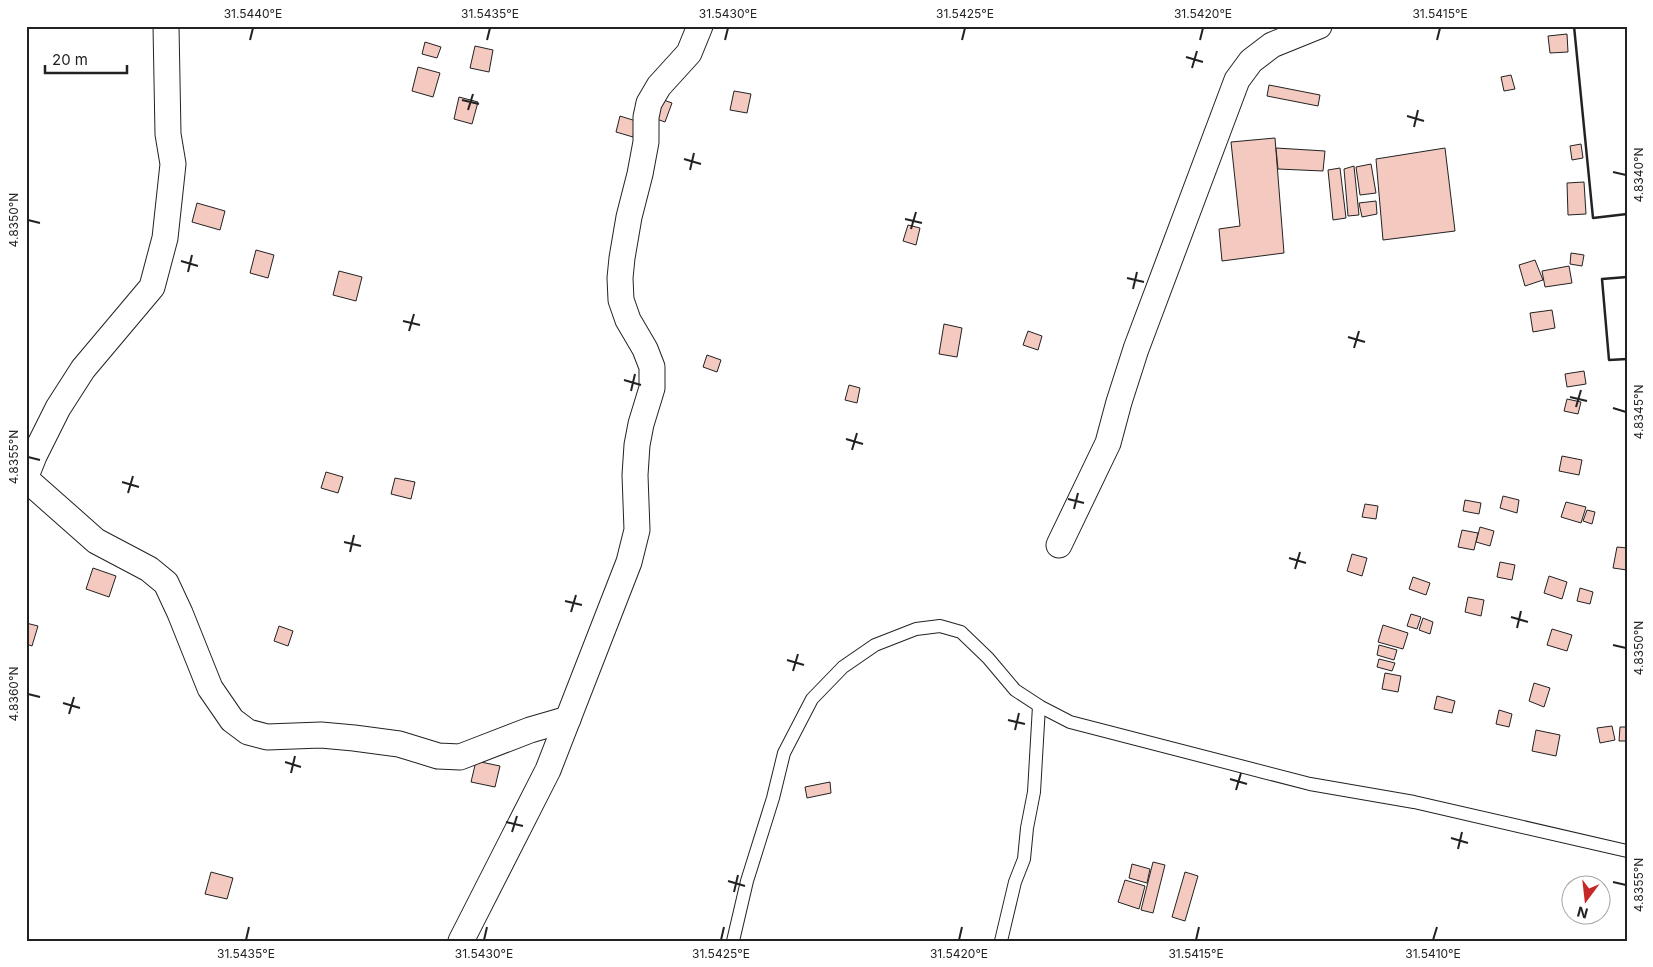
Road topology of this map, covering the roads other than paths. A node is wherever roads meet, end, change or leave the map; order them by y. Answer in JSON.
{"nodes":[{"id":1,"x":166,"y":26,"type":"edge"},
{"id":2,"x":700,"y":26,"type":"edge"},
{"id":3,"x":1319,"y":26,"type":"edge"},
{"id":4,"x":26,"y":478,"type":"edge"},
{"id":5,"x":1059,"y":545,"type":"dead end"},
{"id":6,"x":1039,"y":706,"type":"junction"},
{"id":7,"x":568,"y":718,"type":"junction"},
{"id":8,"x":1627,"y":850,"type":"edge"},
{"id":9,"x":461,"y":941,"type":"edge"},
{"id":10,"x":733,"y":941,"type":"edge"},
{"id":11,"x":1001,"y":941,"type":"edge"}],
"edges":[{"from":1,"to":4,"type":"street"},
{"from":2,"to":7,"type":"street"},
{"from":3,"to":5,"type":"street"},
{"from":4,"to":7,"type":"street"},
{"from":6,"to":8,"type":"lane"},
{"from":6,"to":10,"type":"lane"},
{"from":6,"to":11,"type":"lane"},
{"from":7,"to":9,"type":"street"}]}
